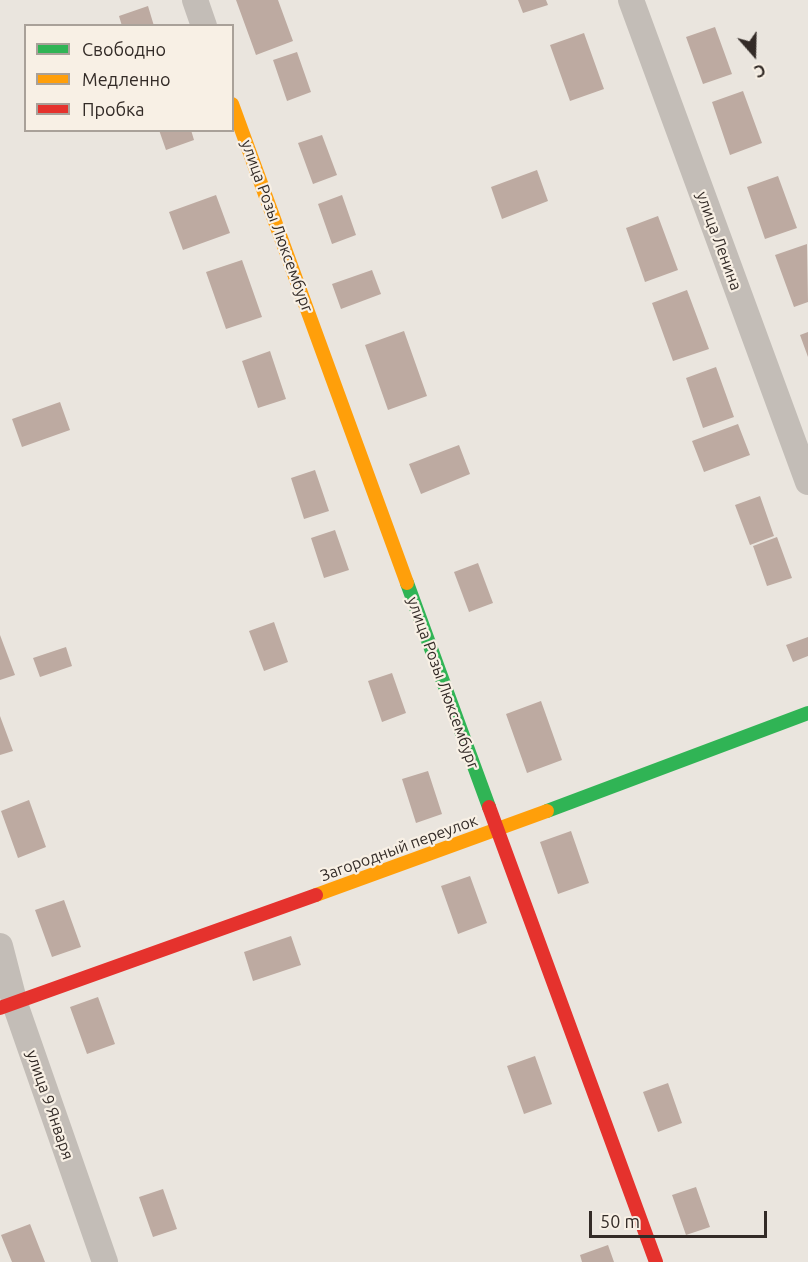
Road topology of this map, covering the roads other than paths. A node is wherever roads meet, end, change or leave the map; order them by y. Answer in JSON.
{"nodes":[{"id":1,"x":195,"y":0,"type":"edge"},
{"id":2,"x":630,"y":0,"type":"edge"},
{"id":3,"x":203,"y":24,"type":"edge"},
{"id":4,"x":234,"y":109,"type":"edge"},
{"id":5,"x":808,"y":482,"type":"edge"},
{"id":6,"x":808,"y":713,"type":"edge"},
{"id":7,"x":497,"y":830,"type":"junction"},
{"id":8,"x":0,"y":946,"type":"edge"},
{"id":9,"x":8,"y":1006,"type":"edge"},
{"id":10,"x":105,"y":1262,"type":"edge"},
{"id":11,"x":656,"y":1262,"type":"edge"}],
"edges":[{"from":1,"to":3,"type":"street"},
{"from":2,"to":5,"type":"street","name":"улица Ленина"},
{"from":4,"to":7,"type":"street","name":"улица Розы Люксембург"},
{"from":6,"to":7,"type":"street","name":"Загородный переулок"},
{"from":7,"to":9,"type":"street","name":"Загородный переулок"},
{"from":7,"to":11,"type":"street","name":"улица Розы Люксембург"},
{"from":8,"to":9,"type":"street","name":"улица 9 Января"},
{"from":9,"to":10,"type":"street","name":"улица 9 Января"}]}
